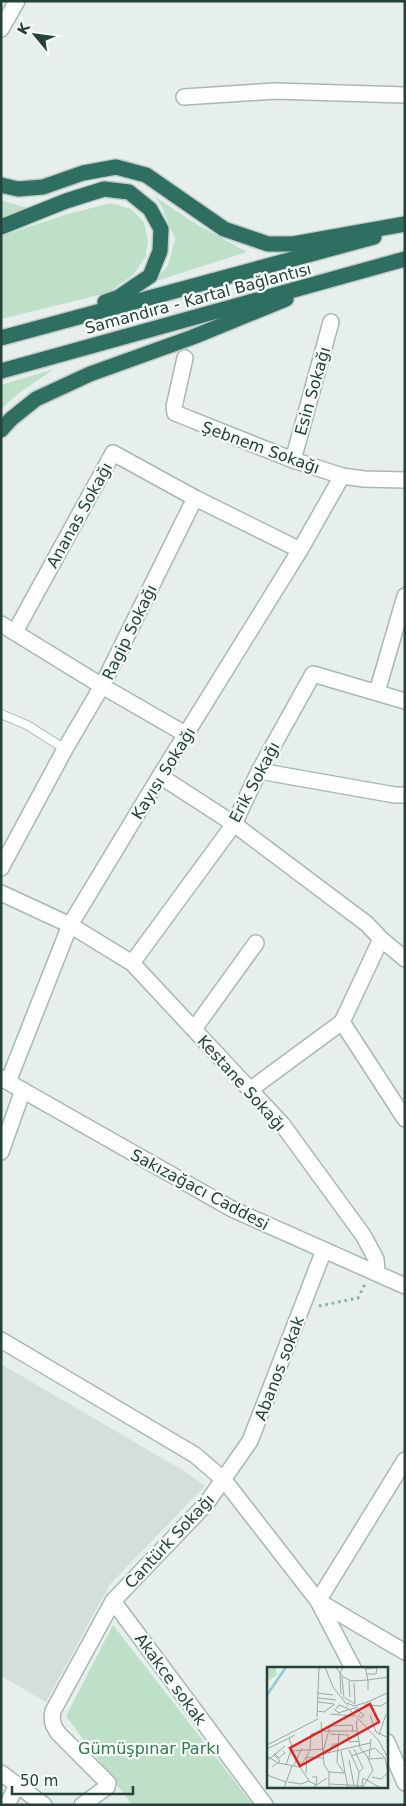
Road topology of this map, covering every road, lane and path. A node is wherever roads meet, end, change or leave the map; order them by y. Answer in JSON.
{"nodes":[{"id":1,"x":17,"y":1,"type":"edge"},
{"id":2,"x":1,"y":29,"type":"edge"},
{"id":3,"x":405,"y":94,"type":"edge"},
{"id":4,"x":184,"y":97,"type":"dead end"},
{"id":5,"x":1,"y":185,"type":"edge"},
{"id":6,"x":405,"y":224,"type":"edge"},
{"id":7,"x":1,"y":227,"type":"edge"},
{"id":8,"x":405,"y":229,"type":"edge"},
{"id":9,"x":405,"y":260,"type":"edge"},
{"id":10,"x":334,"y":279,"type":"junction"},
{"id":11,"x":331,"y":322,"type":"dead end"},
{"id":12,"x":1,"y":337,"type":"edge"},
{"id":13,"x":185,"y":358,"type":"dead end"},
{"id":14,"x":1,"y":371,"type":"edge"},
{"id":15,"x":1,"y":430,"type":"edge"},
{"id":16,"x":293,"y":460,"type":"junction"},
{"id":17,"x":342,"y":476,"type":"junction"},
{"id":18,"x":405,"y":480,"type":"edge"},
{"id":19,"x":195,"y":498,"type":"junction"},
{"id":20,"x":300,"y":550,"type":"junction"},
{"id":21,"x":405,"y":596,"type":"edge"},
{"id":22,"x":1,"y":624,"type":"edge"},
{"id":23,"x":15,"y":632,"type":"junction"},
{"id":24,"x":102,"y":686,"type":"junction"},
{"id":25,"x":377,"y":692,"type":"junction"},
{"id":26,"x":405,"y":701,"type":"edge"},
{"id":27,"x":1,"y":714,"type":"edge"},
{"id":28,"x":186,"y":735,"type":"junction"},
{"id":29,"x":65,"y":749,"type":"junction"},
{"id":30,"x":259,"y":771,"type":"junction"},
{"id":31,"x":160,"y":776,"type":"junction"},
{"id":32,"x":405,"y":795,"type":"edge"},
{"id":33,"x":234,"y":824,"type":"junction"},
{"id":34,"x":1,"y":868,"type":"edge"},
{"id":35,"x":1,"y":893,"type":"edge"},
{"id":36,"x":70,"y":926,"type":"junction"},
{"id":37,"x":380,"y":939,"type":"junction"},
{"id":38,"x":256,"y":943,"type":"dead end"},
{"id":39,"x":405,"y":959,"type":"edge"},
{"id":40,"x":132,"y":963,"type":"junction"},
{"id":41,"x":342,"y":1022,"type":"junction"},
{"id":42,"x":194,"y":1029,"type":"junction"},
{"id":43,"x":5,"y":1080,"type":"edge"},
{"id":44,"x":251,"y":1089,"type":"junction"},
{"id":45,"x":23,"y":1090,"type":"junction"},
{"id":46,"x":405,"y":1119,"type":"edge"},
{"id":47,"x":1,"y":1152,"type":"edge"},
{"id":48,"x":324,"y":1250,"type":"junction"},
{"id":49,"x":375,"y":1271,"type":"junction"},
{"id":50,"x":405,"y":1286,"type":"edge"},
{"id":51,"x":318,"y":1306,"type":"dead end"},
{"id":52,"x":1,"y":1340,"type":"edge"},
{"id":53,"x":405,"y":1460,"type":"edge"},
{"id":54,"x":224,"y":1480,"type":"junction"},
{"id":55,"x":113,"y":1601,"type":"junction"},
{"id":56,"x":318,"y":1601,"type":"junction"},
{"id":57,"x":405,"y":1652,"type":"edge"},
{"id":58,"x":351,"y":1667,"type":"edge"},
{"id":59,"x":388,"y":1744,"type":"edge"},
{"id":60,"x":1,"y":1773,"type":"edge"},
{"id":61,"x":405,"y":1783,"type":"edge"},
{"id":62,"x":17,"y":1785,"type":"junction"},
{"id":63,"x":7,"y":1805,"type":"edge"},
{"id":64,"x":44,"y":1805,"type":"edge"},
{"id":65,"x":82,"y":1805,"type":"edge"},
{"id":66,"x":264,"y":1805,"type":"edge"}],
"edges":[{"from":1,"to":2,"type":"street"},
{"from":3,"to":4,"type":"street"},
{"from":5,"to":6,"type":"highway"},
{"from":7,"to":12,"type":"highway"},
{"from":8,"to":12,"type":"highway","name":"Samandıra - Kartal Bağlantısı"},
{"from":9,"to":10,"type":"highway","name":"Samandıra - Kartal Bağlantısı"},
{"from":10,"to":14,"type":"highway","name":"Samandıra - Kartal Bağlantısı"},
{"from":10,"to":15,"type":"highway"},
{"from":11,"to":16,"type":"street","name":"Esin Sokağı"},
{"from":13,"to":16,"type":"street","name":"Şebnem Sokağı"},
{"from":16,"to":17,"type":"street","name":"Şebnem Sokağı"},
{"from":17,"to":18,"type":"street","name":"Şebnem Sokağı"},
{"from":17,"to":20,"type":"street","name":"Kayısı Sokağı"},
{"from":19,"to":20,"type":"street"},
{"from":19,"to":23,"type":"street","name":"Ananas Sokağı"},
{"from":19,"to":24,"type":"street","name":"Ragip Sokağı"},
{"from":20,"to":28,"type":"street","name":"Kayısı Sokağı"},
{"from":21,"to":25,"type":"street"},
{"from":22,"to":23,"type":"street"},
{"from":23,"to":24,"type":"street"},
{"from":24,"to":28,"type":"street"},
{"from":24,"to":29,"type":"street","name":"Ragip Sokağı"},
{"from":25,"to":26,"type":"street","name":"Erik Sokağı"},
{"from":25,"to":30,"type":"street","name":"Erik Sokağı"},
{"from":27,"to":29,"type":"lane"},
{"from":28,"to":31,"type":"street","name":"Kayısı Sokağı"},
{"from":29,"to":34,"type":"street","name":"Ragip Sokağı"},
{"from":30,"to":32,"type":"street"},
{"from":30,"to":33,"type":"street","name":"Erik Sokağı"},
{"from":31,"to":33,"type":"street"},
{"from":31,"to":36,"type":"street","name":"Kayısı Sokağı"},
{"from":33,"to":37,"type":"street"},
{"from":33,"to":40,"type":"street","name":"Erik Sokağı"},
{"from":35,"to":36,"type":"street"},
{"from":36,"to":40,"type":"street","name":"Kestane Sokağı"},
{"from":36,"to":43,"type":"street","name":"Kayısı Sokağı"},
{"from":37,"to":39,"type":"street"},
{"from":37,"to":41,"type":"street"},
{"from":38,"to":42,"type":"street"},
{"from":40,"to":42,"type":"street","name":"Kestane Sokağı"},
{"from":41,"to":44,"type":"street"},
{"from":41,"to":46,"type":"street"},
{"from":42,"to":44,"type":"street","name":"Kestane Sokağı"},
{"from":43,"to":45,"type":"street","name":"Sakızağacı Caddesi"},
{"from":44,"to":49,"type":"street","name":"Kestane Sokağı"},
{"from":45,"to":47,"type":"street"},
{"from":45,"to":48,"type":"street","name":"Sakızağacı Caddesi"},
{"from":48,"to":49,"type":"street","name":"Sakızağacı Caddesi"},
{"from":48,"to":54,"type":"street","name":"Abanos sokak"},
{"from":49,"to":50,"type":"street","name":"Sakızağacı Caddesi"},
{"from":49,"to":51,"type":"path"},
{"from":52,"to":54,"type":"street"},
{"from":53,"to":56,"type":"street"},
{"from":54,"to":55,"type":"street","name":"Cantürk Sokağı"},
{"from":54,"to":56,"type":"street"},
{"from":55,"to":65,"type":"street","name":"Cantürk Sokağı"},
{"from":55,"to":66,"type":"street","name":"Akakce sokak"},
{"from":56,"to":57,"type":"street"},
{"from":56,"to":58,"type":"street"},
{"from":59,"to":61,"type":"street"},
{"from":60,"to":62,"type":"street"},
{"from":62,"to":63,"type":"street"},
{"from":62,"to":64,"type":"street"}]}
